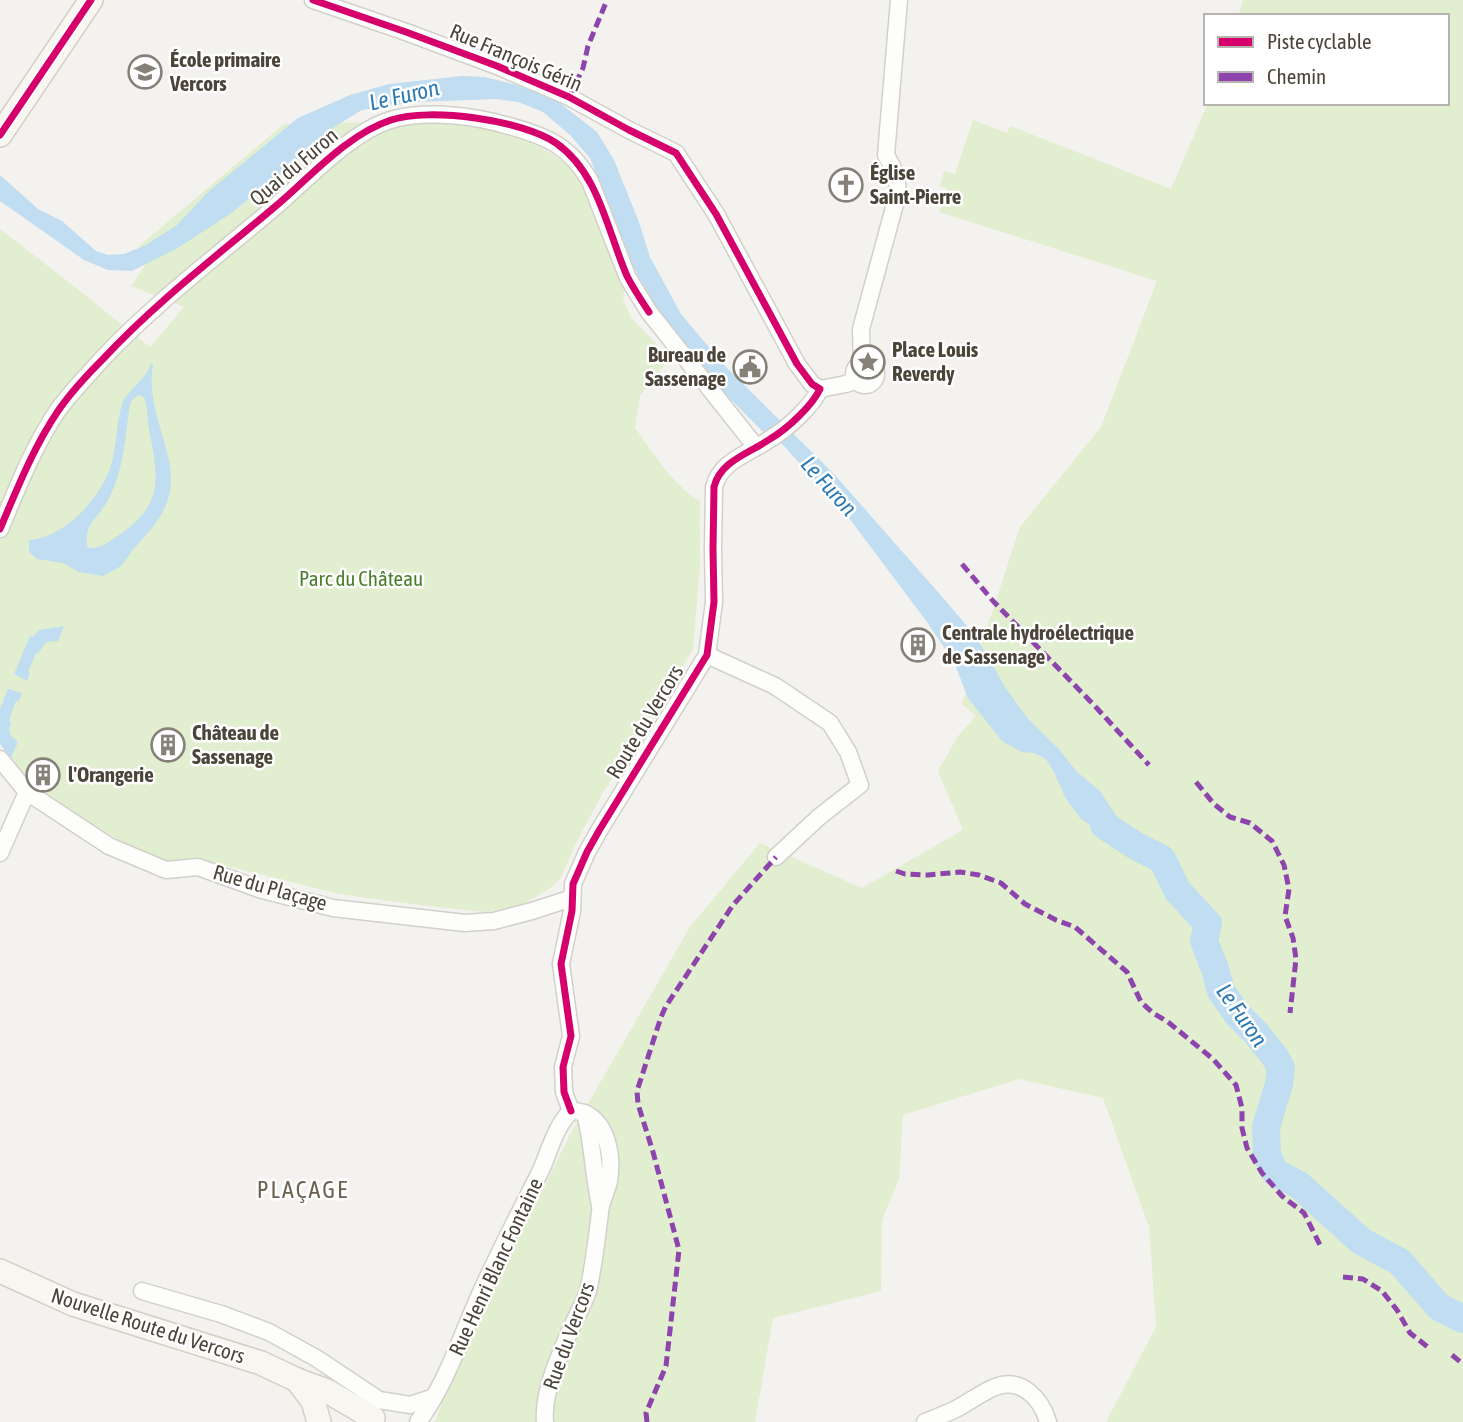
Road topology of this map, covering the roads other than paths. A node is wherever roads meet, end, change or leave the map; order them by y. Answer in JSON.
{"nodes":[{"id":1,"x":91,"y":0,"type":"edge"},
{"id":2,"x":313,"y":0,"type":"edge"},
{"id":3,"x":899,"y":0,"type":"edge"},
{"id":4,"x":0,"y":135,"type":"edge"},
{"id":5,"x":820,"y":389,"type":"junction"},
{"id":6,"x":764,"y":443,"type":"junction"},
{"id":7,"x":0,"y":529,"type":"edge"},
{"id":8,"x":706,"y":655,"type":"junction"},
{"id":9,"x":0,"y":759,"type":"edge"},
{"id":10,"x":27,"y":792,"type":"junction"},
{"id":11,"x":0,"y":853,"type":"edge"},
{"id":12,"x":776,"y":857,"type":"dead end"},
{"id":13,"x":572,"y":898,"type":"junction"},
{"id":14,"x":578,"y":1112,"type":"junction"},
{"id":15,"x":0,"y":1271,"type":"edge"},
{"id":16,"x":142,"y":1291,"type":"dead end"},
{"id":17,"x":297,"y":1380,"type":"junction"},
{"id":18,"x":434,"y":1397,"type":"junction"},
{"id":19,"x":372,"y":1421,"type":"edge"},
{"id":20,"x":319,"y":1422,"type":"edge"},
{"id":21,"x":418,"y":1422,"type":"edge"},
{"id":22,"x":545,"y":1422,"type":"edge"},
{"id":23,"x":925,"y":1422,"type":"edge"},
{"id":24,"x":1048,"y":1422,"type":"edge"}],
"edges":[{"from":1,"to":4,"type":"main road"},
{"from":2,"to":5,"type":"street","name":"Rue François Gérin"},
{"from":3,"to":5,"type":"street"},
{"from":5,"to":6,"type":"street","name":"Route du Vercors"},
{"from":6,"to":7,"type":"street","name":"Quai du Furon"},
{"from":6,"to":8,"type":"street","name":"Route du Vercors"},
{"from":8,"to":12,"type":"street"},
{"from":8,"to":13,"type":"street","name":"Route du Vercors"},
{"from":9,"to":10,"type":"street","name":"Rue du Plaçage"},
{"from":10,"to":11,"type":"street"},
{"from":10,"to":13,"type":"street","name":"Rue du Plaçage"},
{"from":13,"to":14,"type":"street","name":"Route du Vercors"},
{"from":14,"to":18,"type":"street","name":"Rue Henri Blanc Fontaine"},
{"from":14,"to":22,"type":"street","name":"Rue du Vercors"},
{"from":15,"to":17,"type":"main road","name":"Nouvelle Route du Vercors"},
{"from":16,"to":18,"type":"street"},
{"from":17,"to":19,"type":"main road","name":"Nouvelle Route du Vercors"},
{"from":17,"to":20,"type":"main road"},
{"from":18,"to":21,"type":"street","name":"Rue Henri Blanc Fontaine"},
{"from":23,"to":24,"type":"street"}]}
